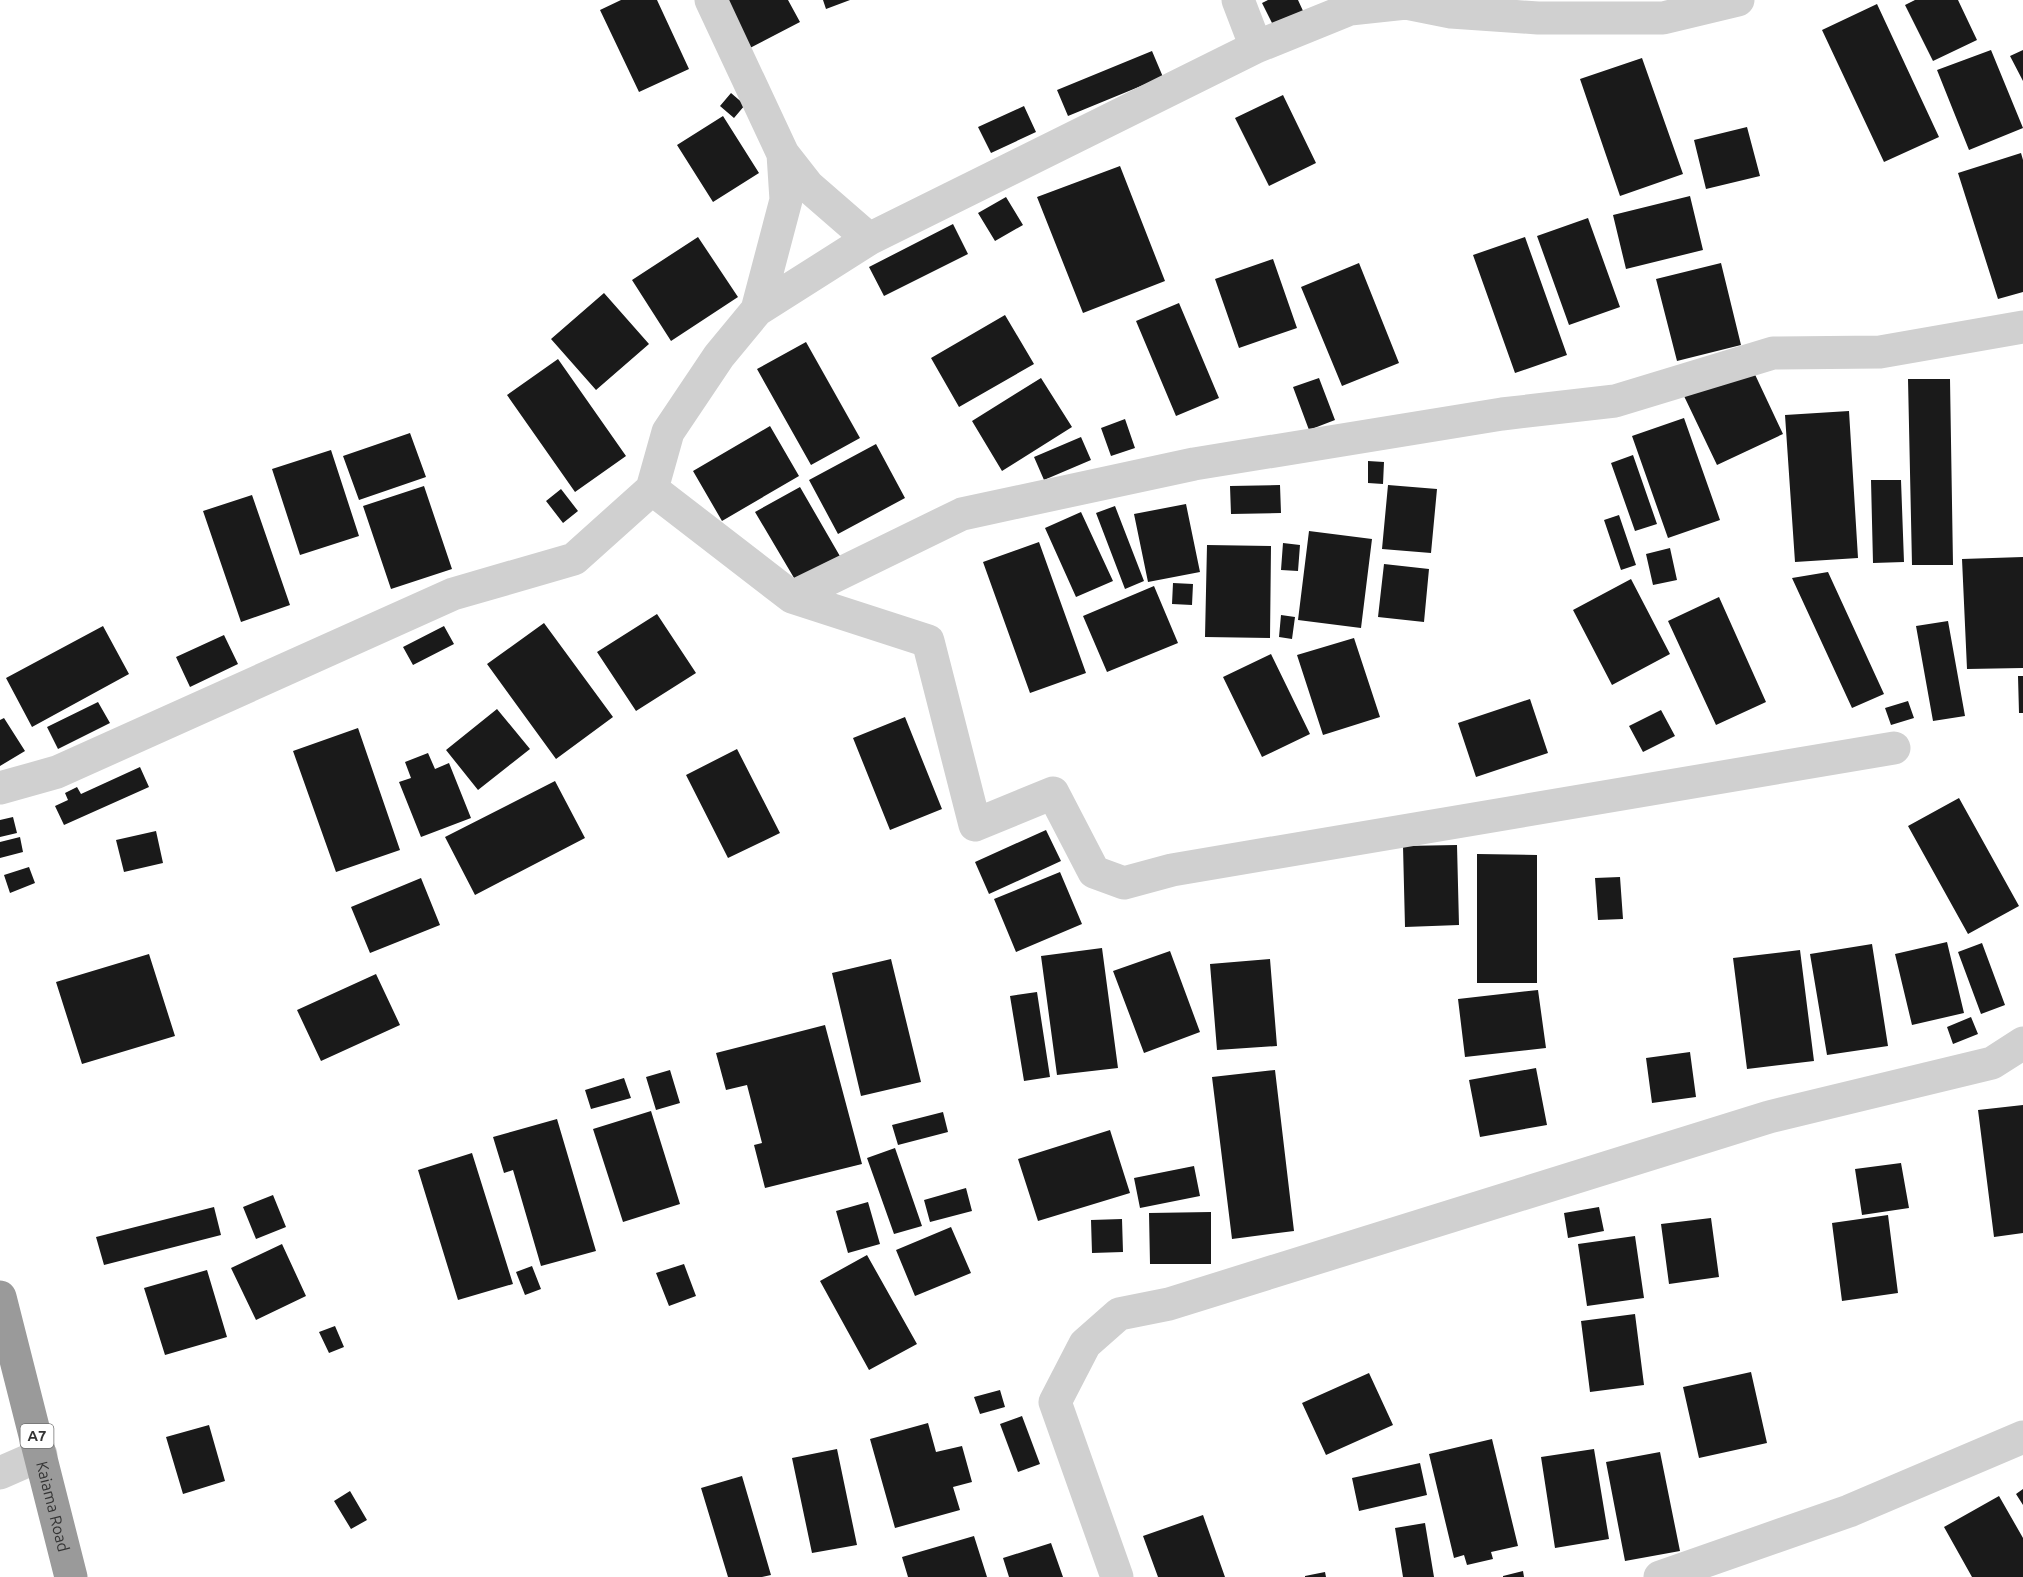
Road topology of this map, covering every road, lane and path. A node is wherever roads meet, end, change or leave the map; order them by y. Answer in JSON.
{"nodes":[{"id":1,"x":711,"y":0,"type":"edge"},
{"id":2,"x":1238,"y":0,"type":"edge"},
{"id":3,"x":1738,"y":0,"type":"edge"},
{"id":4,"x":1256,"y":47,"type":"junction"},
{"id":5,"x":783,"y":154,"type":"junction"},
{"id":6,"x":869,"y":239,"type":"junction"},
{"id":7,"x":757,"y":310,"type":"junction"},
{"id":8,"x":2023,"y":327,"type":"edge"},
{"id":9,"x":652,"y":489,"type":"junction"},
{"id":10,"x":792,"y":597,"type":"junction"},
{"id":11,"x":1894,"y":748,"type":"dead end"},
{"id":12,"x":0,"y":788,"type":"edge"},
{"id":13,"x":2023,"y":1043,"type":"edge"},
{"id":14,"x":0,"y":1297,"type":"edge"},
{"id":15,"x":2023,"y":1437,"type":"edge"},
{"id":16,"x":41,"y":1455,"type":"junction"},
{"id":17,"x":0,"y":1473,"type":"edge"},
{"id":18,"x":71,"y":1577,"type":"edge"},
{"id":19,"x":1117,"y":1577,"type":"edge"},
{"id":20,"x":1660,"y":1577,"type":"edge"}],
"edges":[{"from":1,"to":5,"type":"street"},
{"from":2,"to":4,"type":"street"},
{"from":3,"to":4,"type":"street"},
{"from":4,"to":6,"type":"street"},
{"from":5,"to":6,"type":"street"},
{"from":5,"to":7,"type":"street"},
{"from":6,"to":7,"type":"street"},
{"from":7,"to":9,"type":"street"},
{"from":8,"to":10,"type":"street"},
{"from":9,"to":10,"type":"street"},
{"from":9,"to":12,"type":"street"},
{"from":10,"to":11,"type":"street"},
{"from":13,"to":19,"type":"street"},
{"from":14,"to":16,"type":"highway","name":"Kaiama Road","number":"A7"},
{"from":15,"to":20,"type":"street"},
{"from":16,"to":17,"type":"street"},
{"from":16,"to":18,"type":"highway","name":"Kaiama Road","number":"A7"}]}
